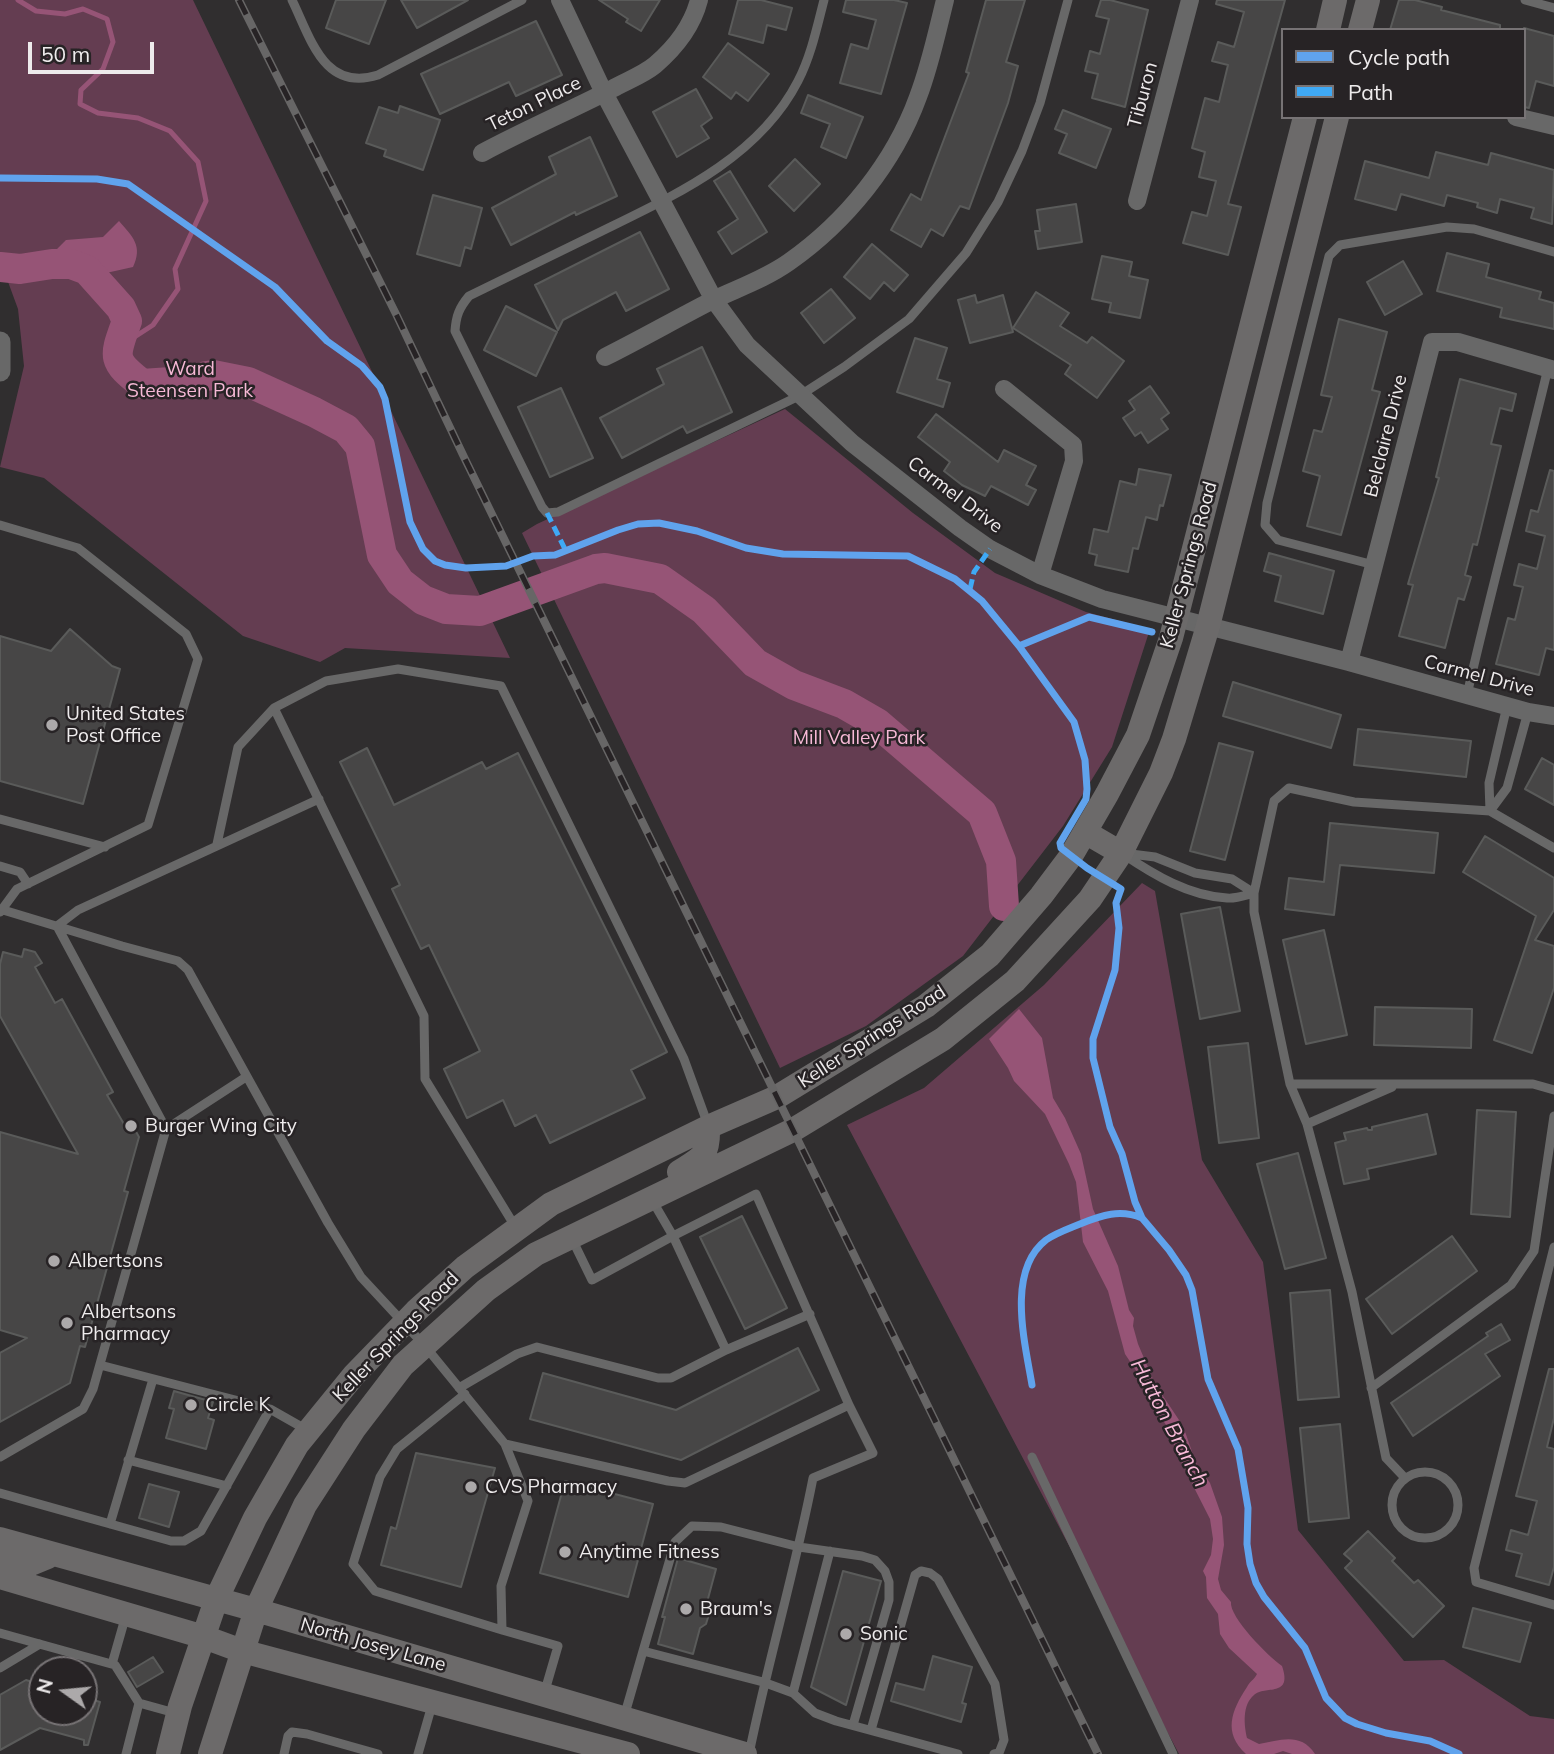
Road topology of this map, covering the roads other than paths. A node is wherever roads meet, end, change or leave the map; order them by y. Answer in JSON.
{"nodes":[{"id":1,"x":292,"y":0,"type":"edge"},
{"id":2,"x":522,"y":0,"type":"edge"},
{"id":3,"x":560,"y":0,"type":"edge"},
{"id":4,"x":699,"y":0,"type":"edge"},
{"id":5,"x":824,"y":0,"type":"edge"},
{"id":6,"x":945,"y":0,"type":"edge"},
{"id":7,"x":1068,"y":0,"type":"edge"},
{"id":8,"x":1190,"y":0,"type":"edge"},
{"id":9,"x":1335,"y":0,"type":"edge"},
{"id":10,"x":1368,"y":0,"type":"edge"},
{"id":11,"x":1525,"y":0,"type":"edge"},
{"id":12,"x":1554,"y":8,"type":"edge"},
{"id":13,"x":1328,"y":28,"type":"edge"},
{"id":14,"x":1361,"y":28,"type":"edge"},
{"id":15,"x":604,"y":93,"type":"junction"},
{"id":16,"x":1304,"y":119,"type":"edge"},
{"id":17,"x":1335,"y":119,"type":"edge"},
{"id":18,"x":1524,"y":119,"type":"edge"},
{"id":19,"x":1554,"y":126,"type":"edge"},
{"id":20,"x":482,"y":153,"type":"dead end"},
{"id":21,"x":1137,"y":201,"type":"dead end"},
{"id":22,"x":662,"y":202,"type":"junction"},
{"id":23,"x":1554,"y":252,"type":"edge"},
{"id":24,"x":714,"y":300,"type":"junction"},
{"id":25,"x":0,"y":342,"type":"edge"},
{"id":26,"x":605,"y":357,"type":"dead end"},
{"id":27,"x":1551,"y":369,"type":"edge"},
{"id":28,"x":0,"y":371,"type":"edge"},
{"id":29,"x":1004,"y":389,"type":"dead end"},
{"id":30,"x":799,"y":396,"type":"junction"},
{"id":31,"x":0,"y":525,"type":"edge"},
{"id":32,"x":1374,"y":565,"type":"junction"},
{"id":33,"x":1041,"y":575,"type":"junction"},
{"id":34,"x":1177,"y":619,"type":"junction"},
{"id":35,"x":1208,"y":626,"type":"junction"},
{"id":36,"x":1349,"y":662,"type":"junction"},
{"id":37,"x":1467,"y":695,"type":"junction"},
{"id":38,"x":1507,"y":706,"type":"junction"},
{"id":39,"x":274,"y":708,"type":"junction"},
{"id":40,"x":1528,"y":712,"type":"junction"},
{"id":41,"x":1554,"y":716,"type":"edge"},
{"id":42,"x":319,"y":799,"type":"junction"},
{"id":43,"x":1490,"y":811,"type":"junction"},
{"id":44,"x":0,"y":819,"type":"edge"},
{"id":45,"x":1085,"y":832,"type":"junction"},
{"id":46,"x":217,"y":844,"type":"junction"},
{"id":47,"x":105,"y":847,"type":"junction"},
{"id":48,"x":1554,"y":848,"type":"edge"},
{"id":49,"x":1121,"y":853,"type":"junction"},
{"id":50,"x":0,"y":866,"type":"edge"},
{"id":51,"x":28,"y":884,"type":"junction"},
{"id":52,"x":1254,"y":894,"type":"junction"},
{"id":53,"x":0,"y":910,"type":"edge"},
{"id":54,"x":57,"y":926,"type":"junction"},
{"id":55,"x":246,"y":1077,"type":"junction"},
{"id":56,"x":1290,"y":1084,"type":"junction"},
{"id":57,"x":1397,"y":1084,"type":"junction"},
{"id":58,"x":1554,"y":1090,"type":"edge"},
{"id":59,"x":1554,"y":1116,"type":"edge"},
{"id":60,"x":1307,"y":1124,"type":"junction"},
{"id":61,"x":708,"y":1126,"type":"junction"},
{"id":62,"x":166,"y":1129,"type":"junction"},
{"id":63,"x":651,"y":1199,"type":"junction"},
{"id":64,"x":517,"y":1229,"type":"junction"},
{"id":65,"x":673,"y":1236,"type":"junction"},
{"id":66,"x":571,"y":1238,"type":"junction"},
{"id":67,"x":1554,"y":1247,"type":"edge"},
{"id":68,"x":810,"y":1314,"type":"junction"},
{"id":69,"x":405,"y":1323,"type":"junction"},
{"id":70,"x":425,"y":1346,"type":"junction"},
{"id":71,"x":726,"y":1350,"type":"junction"},
{"id":72,"x":100,"y":1365,"type":"junction"},
{"id":73,"x":153,"y":1379,"type":"junction"},
{"id":74,"x":1371,"y":1388,"type":"junction"},
{"id":75,"x":462,"y":1391,"type":"junction"},
{"id":76,"x":849,"y":1405,"type":"junction"},
{"id":77,"x":270,"y":1409,"type":"junction"},
{"id":78,"x":308,"y":1431,"type":"junction"},
{"id":79,"x":505,"y":1444,"type":"junction"},
{"id":80,"x":0,"y":1457,"type":"edge"},
{"id":81,"x":1032,"y":1457,"type":"dead end"},
{"id":82,"x":128,"y":1460,"type":"junction"},
{"id":83,"x":1405,"y":1478,"type":"junction"},
{"id":84,"x":227,"y":1486,"type":"junction"},
{"id":85,"x":0,"y":1493,"type":"edge"},
{"id":86,"x":110,"y":1524,"type":"junction"},
{"id":87,"x":0,"y":1539,"type":"edge"},
{"id":88,"x":799,"y":1547,"type":"junction"},
{"id":89,"x":831,"y":1551,"type":"junction"},
{"id":90,"x":55,"y":1554,"type":"junction"},
{"id":91,"x":0,"y":1558,"type":"edge"},
{"id":92,"x":0,"y":1577,"type":"edge"},
{"id":93,"x":216,"y":1600,"type":"junction"},
{"id":94,"x":1554,"y":1605,"type":"edge"},
{"id":95,"x":256,"y":1611,"type":"junction"},
{"id":96,"x":126,"y":1613,"type":"junction"},
{"id":97,"x":502,"y":1630,"type":"junction"},
{"id":98,"x":0,"y":1633,"type":"edge"},
{"id":99,"x":204,"y":1637,"type":"junction"},
{"id":100,"x":40,"y":1644,"type":"junction"},
{"id":101,"x":242,"y":1651,"type":"junction"},
{"id":102,"x":643,"y":1651,"type":"junction"},
{"id":103,"x":112,"y":1664,"type":"junction"},
{"id":104,"x":0,"y":1668,"type":"edge"},
{"id":105,"x":763,"y":1682,"type":"junction"},
{"id":106,"x":793,"y":1693,"type":"junction"},
{"id":107,"x":543,"y":1695,"type":"junction"},
{"id":108,"x":433,"y":1702,"type":"junction"},
{"id":109,"x":139,"y":1703,"type":"junction"},
{"id":110,"x":178,"y":1714,"type":"junction"},
{"id":111,"x":624,"y":1718,"type":"junction"},
{"id":112,"x":853,"y":1725,"type":"junction"},
{"id":113,"x":871,"y":1730,"type":"junction"},
{"id":114,"x":126,"y":1754,"type":"edge"},
{"id":115,"x":168,"y":1754,"type":"edge"},
{"id":116,"x":209,"y":1754,"type":"edge"},
{"id":117,"x":284,"y":1754,"type":"edge"},
{"id":118,"x":378,"y":1754,"type":"edge"},
{"id":119,"x":418,"y":1754,"type":"edge"},
{"id":120,"x":628,"y":1754,"type":"edge"},
{"id":121,"x":747,"y":1754,"type":"edge"},
{"id":122,"x":958,"y":1754,"type":"edge"},
{"id":123,"x":994,"y":1754,"type":"edge"},
{"id":124,"x":1173,"y":1754,"type":"edge"}],
"edges":[{"from":1,"to":2,"type":"lane"},
{"from":3,"to":15,"type":"street","name":"Carmel Drive"},
{"from":4,"to":15,"type":"street","name":"Teton Place"},
{"from":5,"to":22,"type":"lane"},
{"from":6,"to":24,"type":"street"},
{"from":7,"to":30,"type":"lane"},
{"from":8,"to":21,"type":"street","name":"Tiburon"},
{"from":9,"to":13,"type":"main road"},
{"from":10,"to":14,"type":"main road"},
{"from":11,"to":12,"type":"lane"},
{"from":15,"to":20,"type":"street","name":"Teton Place"},
{"from":15,"to":22,"type":"street","name":"Carmel Drive"},
{"from":16,"to":34,"type":"main road","name":"Keller Springs Road"},
{"from":17,"to":35,"type":"main road","name":"Keller Springs Road"},
{"from":18,"to":19,"type":"street"},
{"from":22,"to":24,"type":"street","name":"Carmel Drive"},
{"from":22,"to":30,"type":"lane"},
{"from":23,"to":32,"type":"lane"},
{"from":24,"to":26,"type":"street"},
{"from":24,"to":30,"type":"street","name":"Carmel Drive"},
{"from":25,"to":28,"type":"street"},
{"from":27,"to":32,"type":"street","name":"Belclaire Drive"},
{"from":27,"to":37,"type":"lane"},
{"from":29,"to":33,"type":"street"},
{"from":30,"to":33,"type":"street","name":"Carmel Drive"},
{"from":31,"to":47,"type":"lane"},
{"from":32,"to":36,"type":"street","name":"Belclaire Drive"},
{"from":33,"to":34,"type":"street","name":"Carmel Drive"},
{"from":34,"to":35,"type":"street","name":"Carmel Drive"},
{"from":34,"to":45,"type":"main road","name":"Keller Springs Road"},
{"from":35,"to":36,"type":"street","name":"Carmel Drive"},
{"from":35,"to":49,"type":"main road","name":"Keller Springs Road"},
{"from":36,"to":37,"type":"street","name":"Carmel Drive"},
{"from":37,"to":38,"type":"street","name":"Carmel Drive"},
{"from":38,"to":40,"type":"street","name":"Carmel Drive"},
{"from":38,"to":43,"type":"lane"},
{"from":39,"to":42,"type":"lane"},
{"from":39,"to":46,"type":"lane"},
{"from":39,"to":61,"type":"lane"},
{"from":40,"to":41,"type":"street","name":"Carmel Drive"},
{"from":40,"to":43,"type":"lane"},
{"from":42,"to":46,"type":"lane"},
{"from":42,"to":64,"type":"lane"},
{"from":43,"to":48,"type":"lane"},
{"from":43,"to":52,"type":"lane"},
{"from":44,"to":47,"type":"lane"},
{"from":45,"to":49,"type":"main road"},
{"from":45,"to":61,"type":"main road","name":"Keller Springs Road"},
{"from":46,"to":54,"type":"lane"},
{"from":47,"to":51,"type":"lane"},
{"from":49,"to":52,"type":"lane"},
{"from":49,"to":52,"type":"lane"},
{"from":49,"to":63,"type":"main road","name":"Keller Springs Road"},
{"from":50,"to":51,"type":"lane"},
{"from":51,"to":53,"type":"lane"},
{"from":52,"to":56,"type":"lane"},
{"from":53,"to":54,"type":"lane"},
{"from":54,"to":55,"type":"lane"},
{"from":54,"to":62,"type":"lane"},
{"from":55,"to":62,"type":"lane"},
{"from":55,"to":69,"type":"lane"},
{"from":56,"to":57,"type":"lane"},
{"from":56,"to":60,"type":"lane"},
{"from":57,"to":58,"type":"lane"},
{"from":57,"to":60,"type":"lane"},
{"from":59,"to":74,"type":"lane"},
{"from":60,"to":74,"type":"lane"},
{"from":61,"to":63,"type":"main road"},
{"from":61,"to":64,"type":"main road","name":"Keller Springs Road"},
{"from":62,"to":72,"type":"lane"},
{"from":63,"to":65,"type":"lane"},
{"from":63,"to":66,"type":"main road","name":"Keller Springs Road"},
{"from":64,"to":69,"type":"main road","name":"Keller Springs Road"},
{"from":65,"to":66,"type":"lane"},
{"from":65,"to":68,"type":"lane"},
{"from":65,"to":71,"type":"lane"},
{"from":66,"to":70,"type":"main road","name":"Keller Springs Road"},
{"from":67,"to":94,"type":"lane"},
{"from":68,"to":71,"type":"lane"},
{"from":68,"to":76,"type":"lane"},
{"from":69,"to":70,"type":"lane"},
{"from":69,"to":78,"type":"main road","name":"Keller Springs Road"},
{"from":70,"to":75,"type":"lane"},
{"from":70,"to":95,"type":"main road","name":"Keller Springs Road"},
{"from":71,"to":75,"type":"lane"},
{"from":72,"to":73,"type":"lane"},
{"from":72,"to":80,"type":"lane"},
{"from":73,"to":77,"type":"lane"},
{"from":73,"to":82,"type":"lane"},
{"from":74,"to":83,"type":"lane"},
{"from":75,"to":79,"type":"lane"},
{"from":75,"to":97,"type":"lane"},
{"from":76,"to":79,"type":"lane"},
{"from":76,"to":88,"type":"lane"},
{"from":77,"to":78,"type":"lane"},
{"from":77,"to":84,"type":"lane"},
{"from":78,"to":93,"type":"main road","name":"Keller Springs Road"},
{"from":79,"to":97,"type":"lane"},
{"from":81,"to":124,"type":"lane"},
{"from":82,"to":84,"type":"lane"},
{"from":82,"to":86,"type":"lane"},
{"from":83,"to":83,"type":"lane"},
{"from":84,"to":86,"type":"lane"},
{"from":85,"to":86,"type":"lane"},
{"from":87,"to":90,"type":"main road","name":"North Josey Lane"},
{"from":88,"to":89,"type":"lane"},
{"from":88,"to":102,"type":"lane"},
{"from":88,"to":105,"type":"lane"},
{"from":89,"to":106,"type":"lane"},
{"from":89,"to":112,"type":"lane"},
{"from":90,"to":91,"type":"main road"},
{"from":90,"to":93,"type":"main road","name":"North Josey Lane"},
{"from":92,"to":96,"type":"main road","name":"North Josey Lane"},
{"from":93,"to":95,"type":"main road","name":"North Josey Lane"},
{"from":93,"to":99,"type":"main road","name":"Keller Springs Road"},
{"from":95,"to":101,"type":"main road","name":"Keller Springs Road"},
{"from":95,"to":107,"type":"main road","name":"North Josey Lane"},
{"from":96,"to":99,"type":"main road","name":"North Josey Lane"},
{"from":96,"to":103,"type":"lane"},
{"from":97,"to":107,"type":"lane"},
{"from":98,"to":100,"type":"lane"},
{"from":99,"to":101,"type":"main road","name":"North Josey Lane"},
{"from":99,"to":110,"type":"main road","name":"Keller Springs Road"},
{"from":100,"to":103,"type":"lane"},
{"from":100,"to":104,"type":"lane"},
{"from":101,"to":108,"type":"main road","name":"North Josey Lane"},
{"from":101,"to":116,"type":"main road","name":"Keller Springs Road"},
{"from":102,"to":105,"type":"lane"},
{"from":102,"to":111,"type":"lane"},
{"from":103,"to":109,"type":"lane"},
{"from":105,"to":106,"type":"lane"},
{"from":105,"to":121,"type":"lane"},
{"from":106,"to":112,"type":"lane"},
{"from":107,"to":111,"type":"main road","name":"North Josey Lane"},
{"from":108,"to":119,"type":"lane"},
{"from":108,"to":120,"type":"main road","name":"North Josey Lane"},
{"from":109,"to":110,"type":"lane"},
{"from":109,"to":114,"type":"lane"},
{"from":110,"to":115,"type":"main road","name":"Keller Springs Road"},
{"from":111,"to":121,"type":"main road","name":"North Josey Lane"},
{"from":112,"to":113,"type":"lane"},
{"from":113,"to":122,"type":"lane"},
{"from":113,"to":123,"type":"lane"},
{"from":117,"to":118,"type":"lane"}]}
